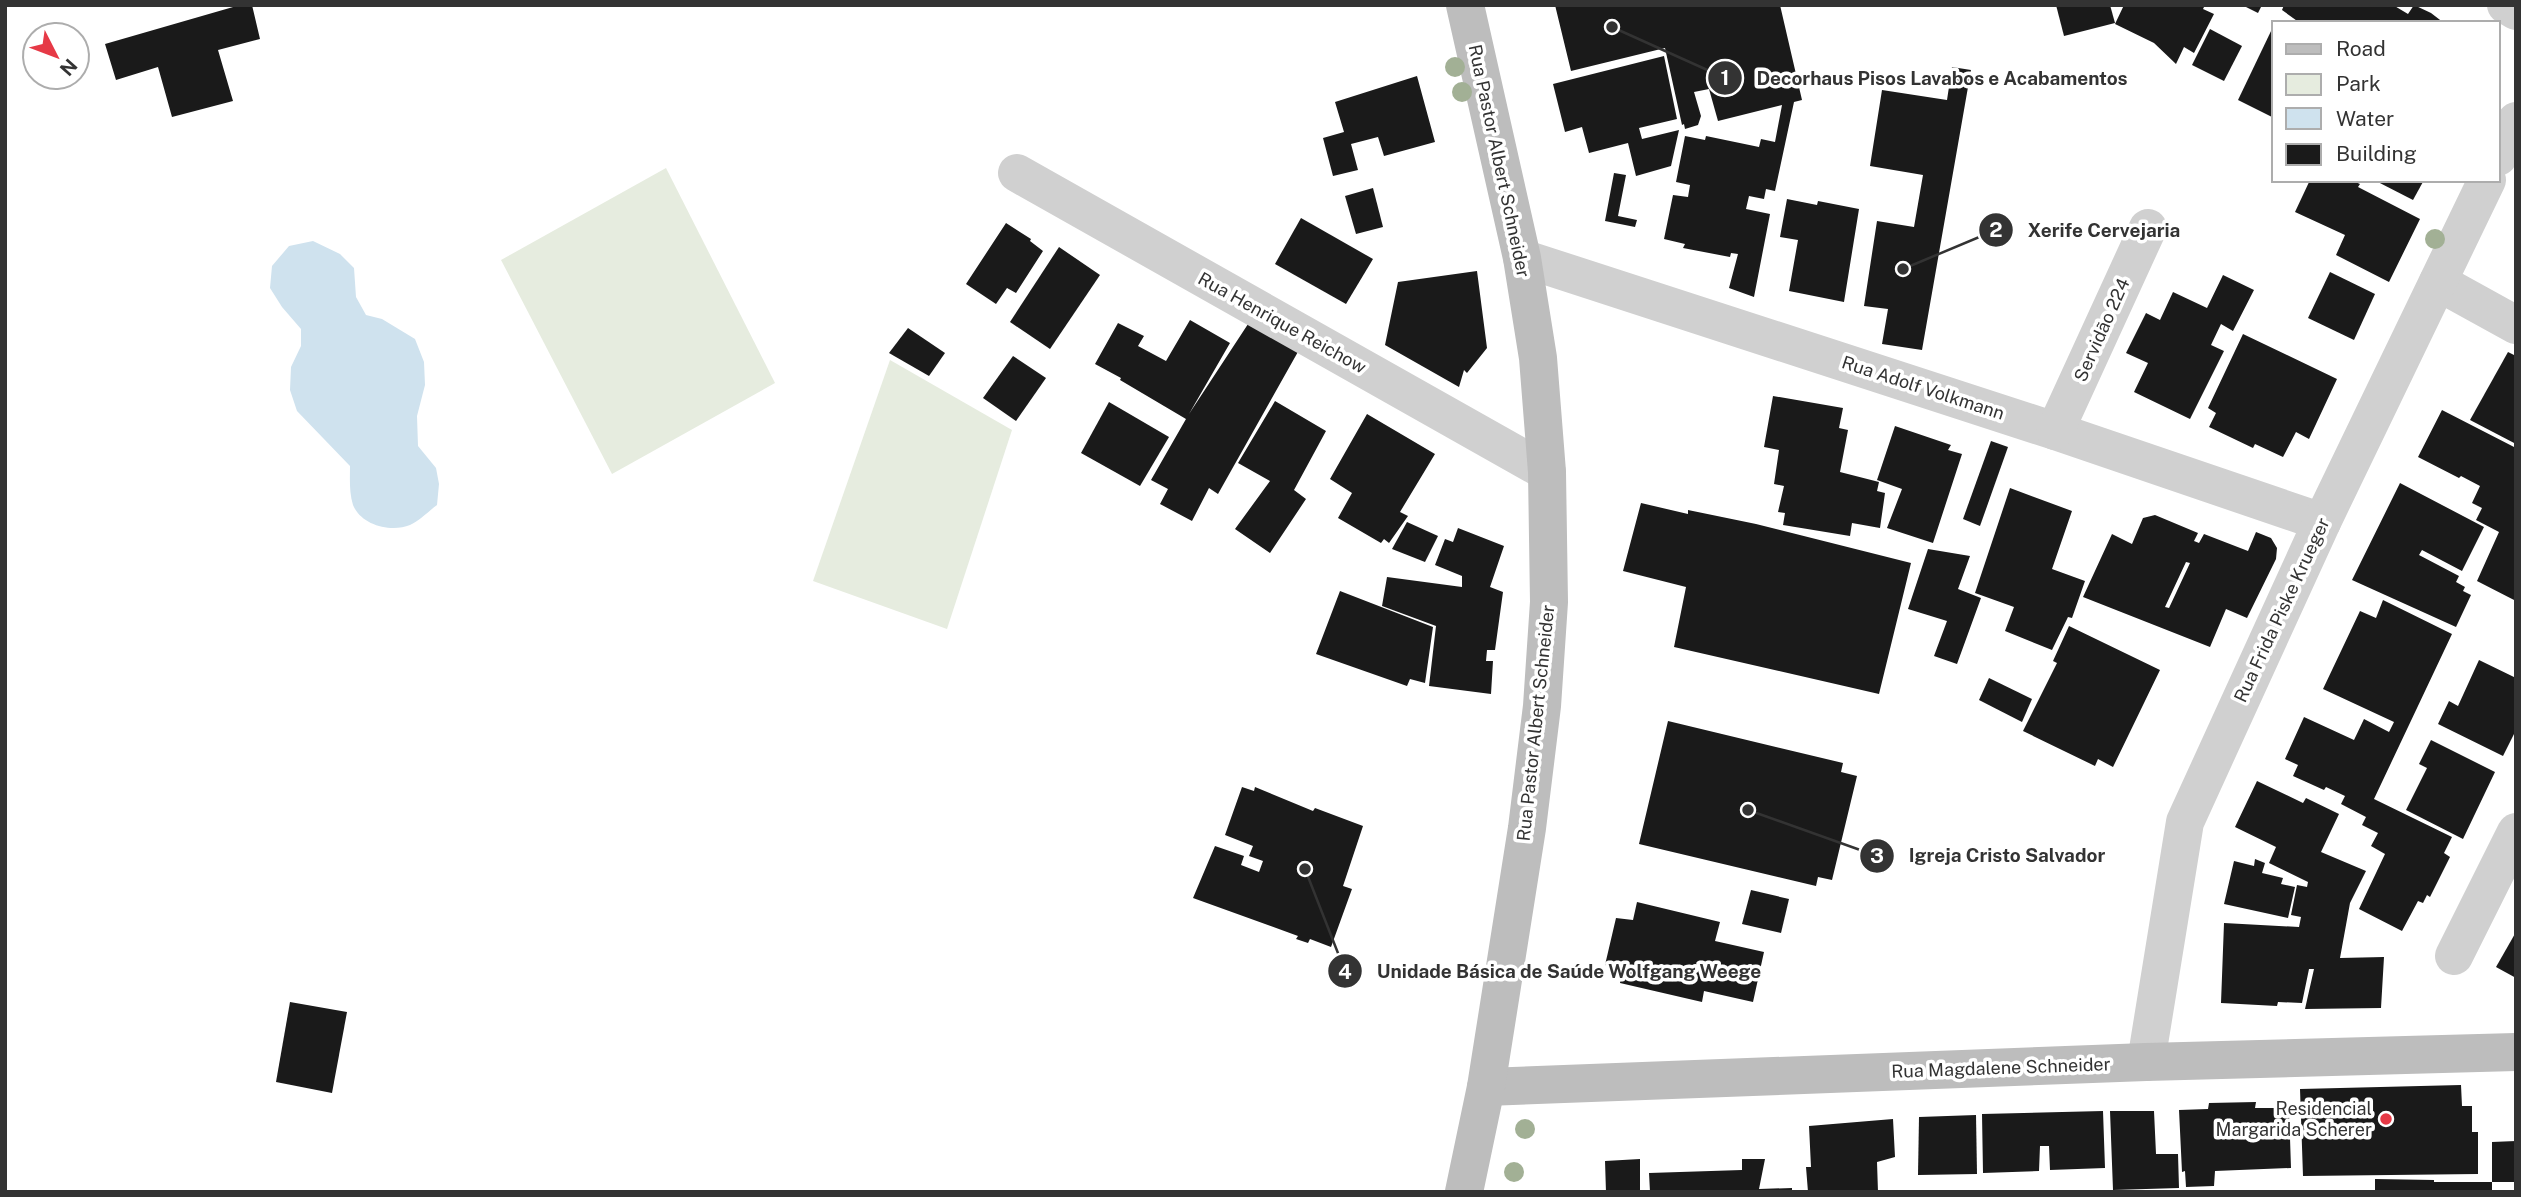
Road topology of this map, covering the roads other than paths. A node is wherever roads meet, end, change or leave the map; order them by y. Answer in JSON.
{"nodes":[{"id":1,"x":1465,"y":5,"type":"edge"},
{"id":2,"x":2507,"y":5,"type":"edge"},
{"id":3,"x":2516,"y":10,"type":"edge"},
{"id":4,"x":2516,"y":121,"type":"edge"},
{"id":5,"x":2500,"y":153,"type":"edge"},
{"id":6,"x":1017,"y":173,"type":"dead end"},
{"id":7,"x":2486,"y":182,"type":"edge"},
{"id":8,"x":2148,"y":228,"type":"dead end"},
{"id":9,"x":1522,"y":258,"type":"junction"},
{"id":10,"x":2438,"y":282,"type":"junction"},
{"id":11,"x":2516,"y":326,"type":"edge"},
{"id":12,"x":2055,"y":432,"type":"junction"},
{"id":13,"x":1547,"y":472,"type":"junction"},
{"id":14,"x":2322,"y":522,"type":"junction"},
{"id":15,"x":2516,"y":832,"type":"edge"},
{"id":16,"x":2454,"y":956,"type":"dead end"},
{"id":17,"x":2516,"y":1052,"type":"edge"},
{"id":18,"x":2146,"y":1062,"type":"junction"},
{"id":19,"x":1486,"y":1087,"type":"junction"},
{"id":20,"x":1464,"y":1192,"type":"edge"}],
"edges":[{"from":1,"to":9,"type":"main road","name":"Rua Pastor Albert Schneider"},
{"from":2,"to":3,"type":"street"},
{"from":4,"to":5,"type":"street"},
{"from":6,"to":13,"type":"street","name":"Rua Henrique Reichow"},
{"from":7,"to":10,"type":"street","name":"Rua Frida Piske Krueger"},
{"from":8,"to":12,"type":"street","name":"Servidão 224"},
{"from":9,"to":12,"type":"street","name":"Rua Adolf Volkmann"},
{"from":9,"to":13,"type":"main road","name":"Rua Pastor Albert Schneider"},
{"from":10,"to":11,"type":"street"},
{"from":10,"to":14,"type":"street","name":"Rua Frida Piske Krueger"},
{"from":12,"to":14,"type":"street","name":"Rua Adolf Volkmann"},
{"from":13,"to":19,"type":"main road","name":"Rua Pastor Albert Schneider"},
{"from":14,"to":18,"type":"street","name":"Rua Frida Piske Krueger"},
{"from":15,"to":16,"type":"street"},
{"from":17,"to":18,"type":"main road","name":"Rua Magdalene Schneider"},
{"from":18,"to":19,"type":"main road","name":"Rua Magdalene Schneider"},
{"from":19,"to":20,"type":"main road","name":"Rua Pastor Albert Schneider"}]}
